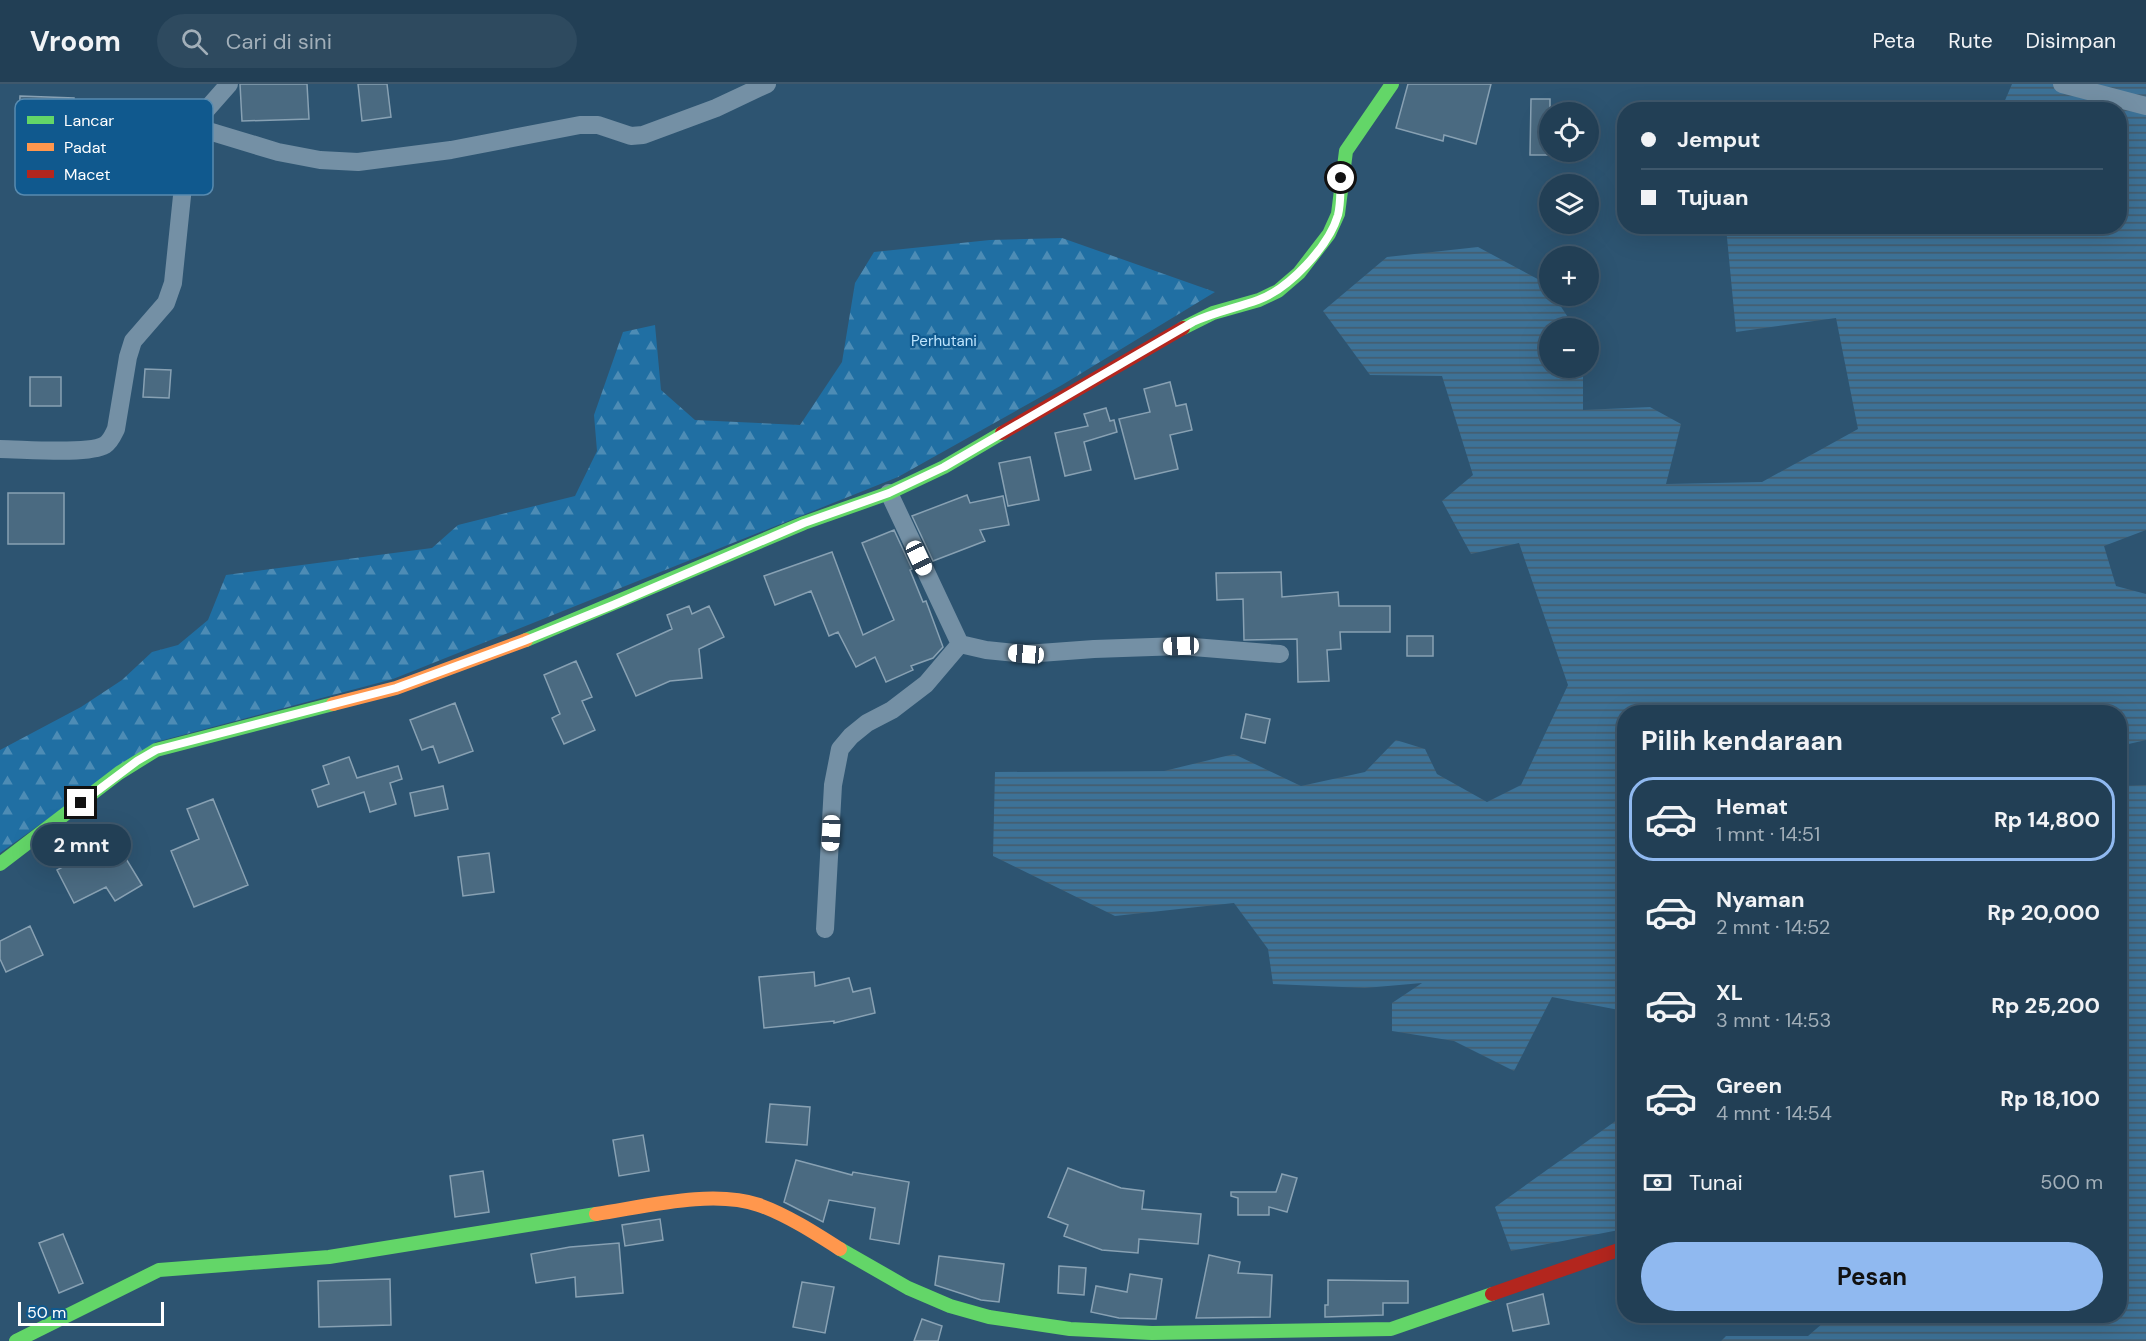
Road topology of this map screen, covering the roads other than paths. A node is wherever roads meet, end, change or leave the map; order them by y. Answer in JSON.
{"nodes":[{"id":1,"x":229,"y":84,"type":"edge"},
{"id":2,"x":767,"y":84,"type":"edge"},
{"id":3,"x":1392,"y":84,"type":"edge"},
{"id":4,"x":2062,"y":84,"type":"edge"},
{"id":5,"x":213,"y":102,"type":"edge"},
{"id":6,"x":2146,"y":105,"type":"edge"},
{"id":7,"x":213,"y":133,"type":"edge"},
{"id":8,"x":182,"y":195,"type":"edge"},
{"id":9,"x":0,"y":449,"type":"edge"},
{"id":10,"x":889,"y":493,"type":"junction"},
{"id":11,"x":960,"y":644,"type":"junction"},
{"id":12,"x":1281,"y":654,"type":"dead end"},
{"id":13,"x":0,"y":864,"type":"edge"},
{"id":14,"x":825,"y":928,"type":"dead end"},
{"id":15,"x":1617,"y":1250,"type":"edge"},
{"id":16,"x":16,"y":1341,"type":"edge"}],
"edges":[{"from":1,"to":5,"type":"street"},
{"from":2,"to":7,"type":"street"},
{"from":3,"to":10,"type":"street"},
{"from":4,"to":6,"type":"street"},
{"from":8,"to":9,"type":"street"},
{"from":10,"to":11,"type":"street"},
{"from":10,"to":13,"type":"street"},
{"from":11,"to":12,"type":"street"},
{"from":11,"to":14,"type":"street"},
{"from":15,"to":16,"type":"street"}]}
